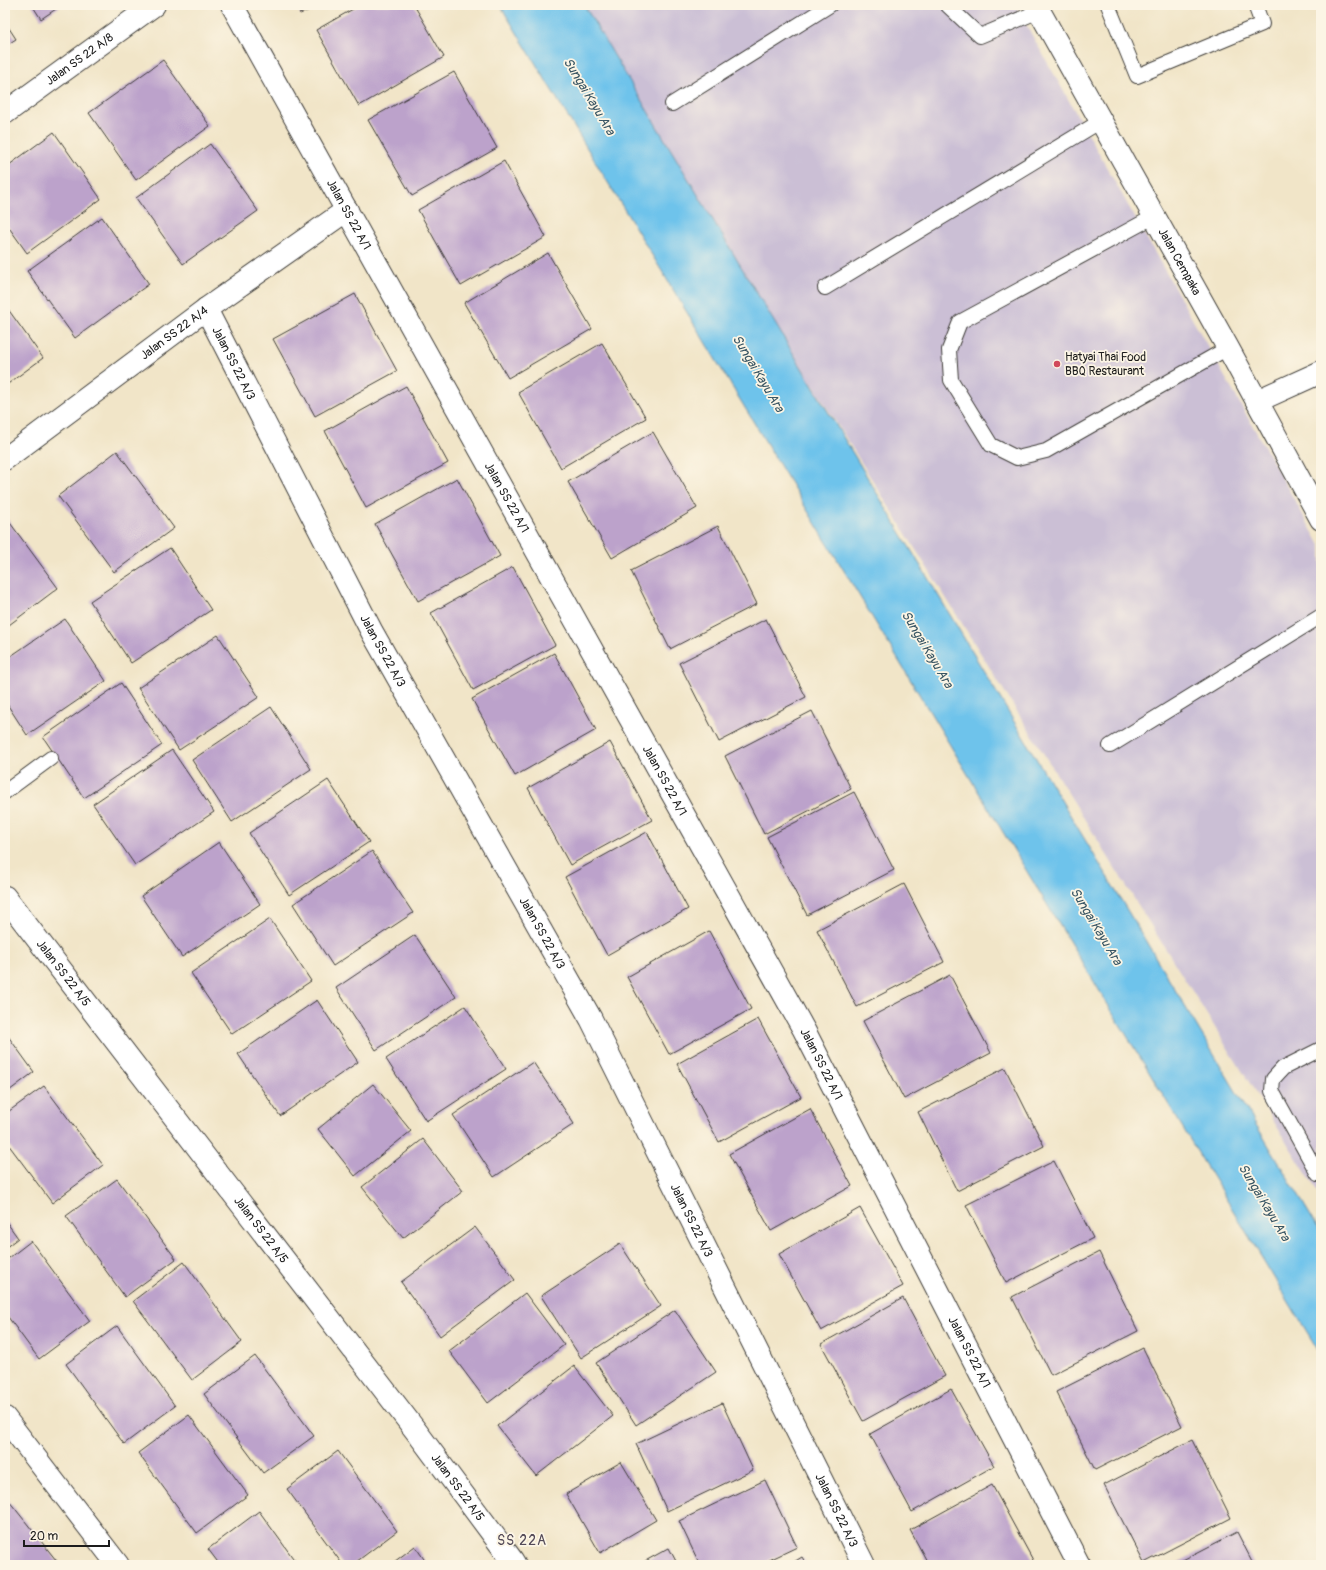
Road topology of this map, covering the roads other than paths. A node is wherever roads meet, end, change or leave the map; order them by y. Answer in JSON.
{"nodes":[{"id":1,"x":154,"y":5,"type":"edge"},
{"id":2,"x":232,"y":5,"type":"edge"},
{"id":3,"x":830,"y":5,"type":"edge"},
{"id":4,"x":946,"y":5,"type":"edge"},
{"id":5,"x":1108,"y":5,"type":"edge"},
{"id":6,"x":1255,"y":5,"type":"edge"},
{"id":7,"x":1037,"y":8,"type":"edge"},
{"id":8,"x":672,"y":104,"type":"dead end"},
{"id":9,"x":5,"y":113,"type":"edge"},
{"id":10,"x":1101,"y":121,"type":"junction"},
{"id":11,"x":347,"y":210,"type":"junction"},
{"id":12,"x":1155,"y":216,"type":"junction"},
{"id":13,"x":825,"y":288,"type":"dead end"},
{"id":14,"x":206,"y":309,"type":"junction"},
{"id":15,"x":1228,"y":348,"type":"junction"},
{"id":16,"x":1321,"y":372,"type":"edge"},
{"id":17,"x":1257,"y":401,"type":"junction"},
{"id":18,"x":5,"y":459,"type":"edge"},
{"id":19,"x":1321,"y":519,"type":"edge"},
{"id":20,"x":1321,"y":616,"type":"edge"},
{"id":21,"x":1110,"y":746,"type":"dead end"},
{"id":22,"x":50,"y":758,"type":"dead end"},
{"id":23,"x":5,"y":792,"type":"edge"},
{"id":24,"x":5,"y":897,"type":"edge"},
{"id":25,"x":1321,"y":1049,"type":"edge"},
{"id":26,"x":1318,"y":1174,"type":"dead end"},
{"id":27,"x":5,"y":1418,"type":"edge"},
{"id":28,"x":118,"y":1565,"type":"edge"},
{"id":29,"x":515,"y":1565,"type":"edge"},
{"id":30,"x":864,"y":1565,"type":"edge"},
{"id":31,"x":1079,"y":1565,"type":"edge"}],
"edges":[{"from":1,"to":9,"type":"street","name":"Jalan SS 22 A/8"},
{"from":2,"to":11,"type":"street","name":"Jalan SS 22 A/1"},
{"from":3,"to":8,"type":"lane"},
{"from":4,"to":7,"type":"lane"},
{"from":5,"to":6,"type":"lane"},
{"from":7,"to":10,"type":"street","name":"Jalan Cempaka"},
{"from":10,"to":12,"type":"street","name":"Jalan Cempaka"},
{"from":10,"to":13,"type":"lane"},
{"from":11,"to":14,"type":"street","name":"Jalan SS 22 A/4"},
{"from":11,"to":31,"type":"street","name":"Jalan SS 22 A/1"},
{"from":12,"to":15,"type":"street","name":"Jalan Cempaka"},
{"from":12,"to":15,"type":"lane"},
{"from":14,"to":18,"type":"street","name":"Jalan SS 22 A/4"},
{"from":14,"to":30,"type":"street","name":"Jalan SS 22 A/3"},
{"from":15,"to":17,"type":"street","name":"Jalan Cempaka"},
{"from":16,"to":17,"type":"street"},
{"from":17,"to":19,"type":"street","name":"Jalan Cempaka"},
{"from":20,"to":21,"type":"lane"},
{"from":22,"to":23,"type":"lane"},
{"from":24,"to":29,"type":"street","name":"Jalan SS 22 A/5"},
{"from":25,"to":26,"type":"lane"},
{"from":27,"to":28,"type":"street"}]}
